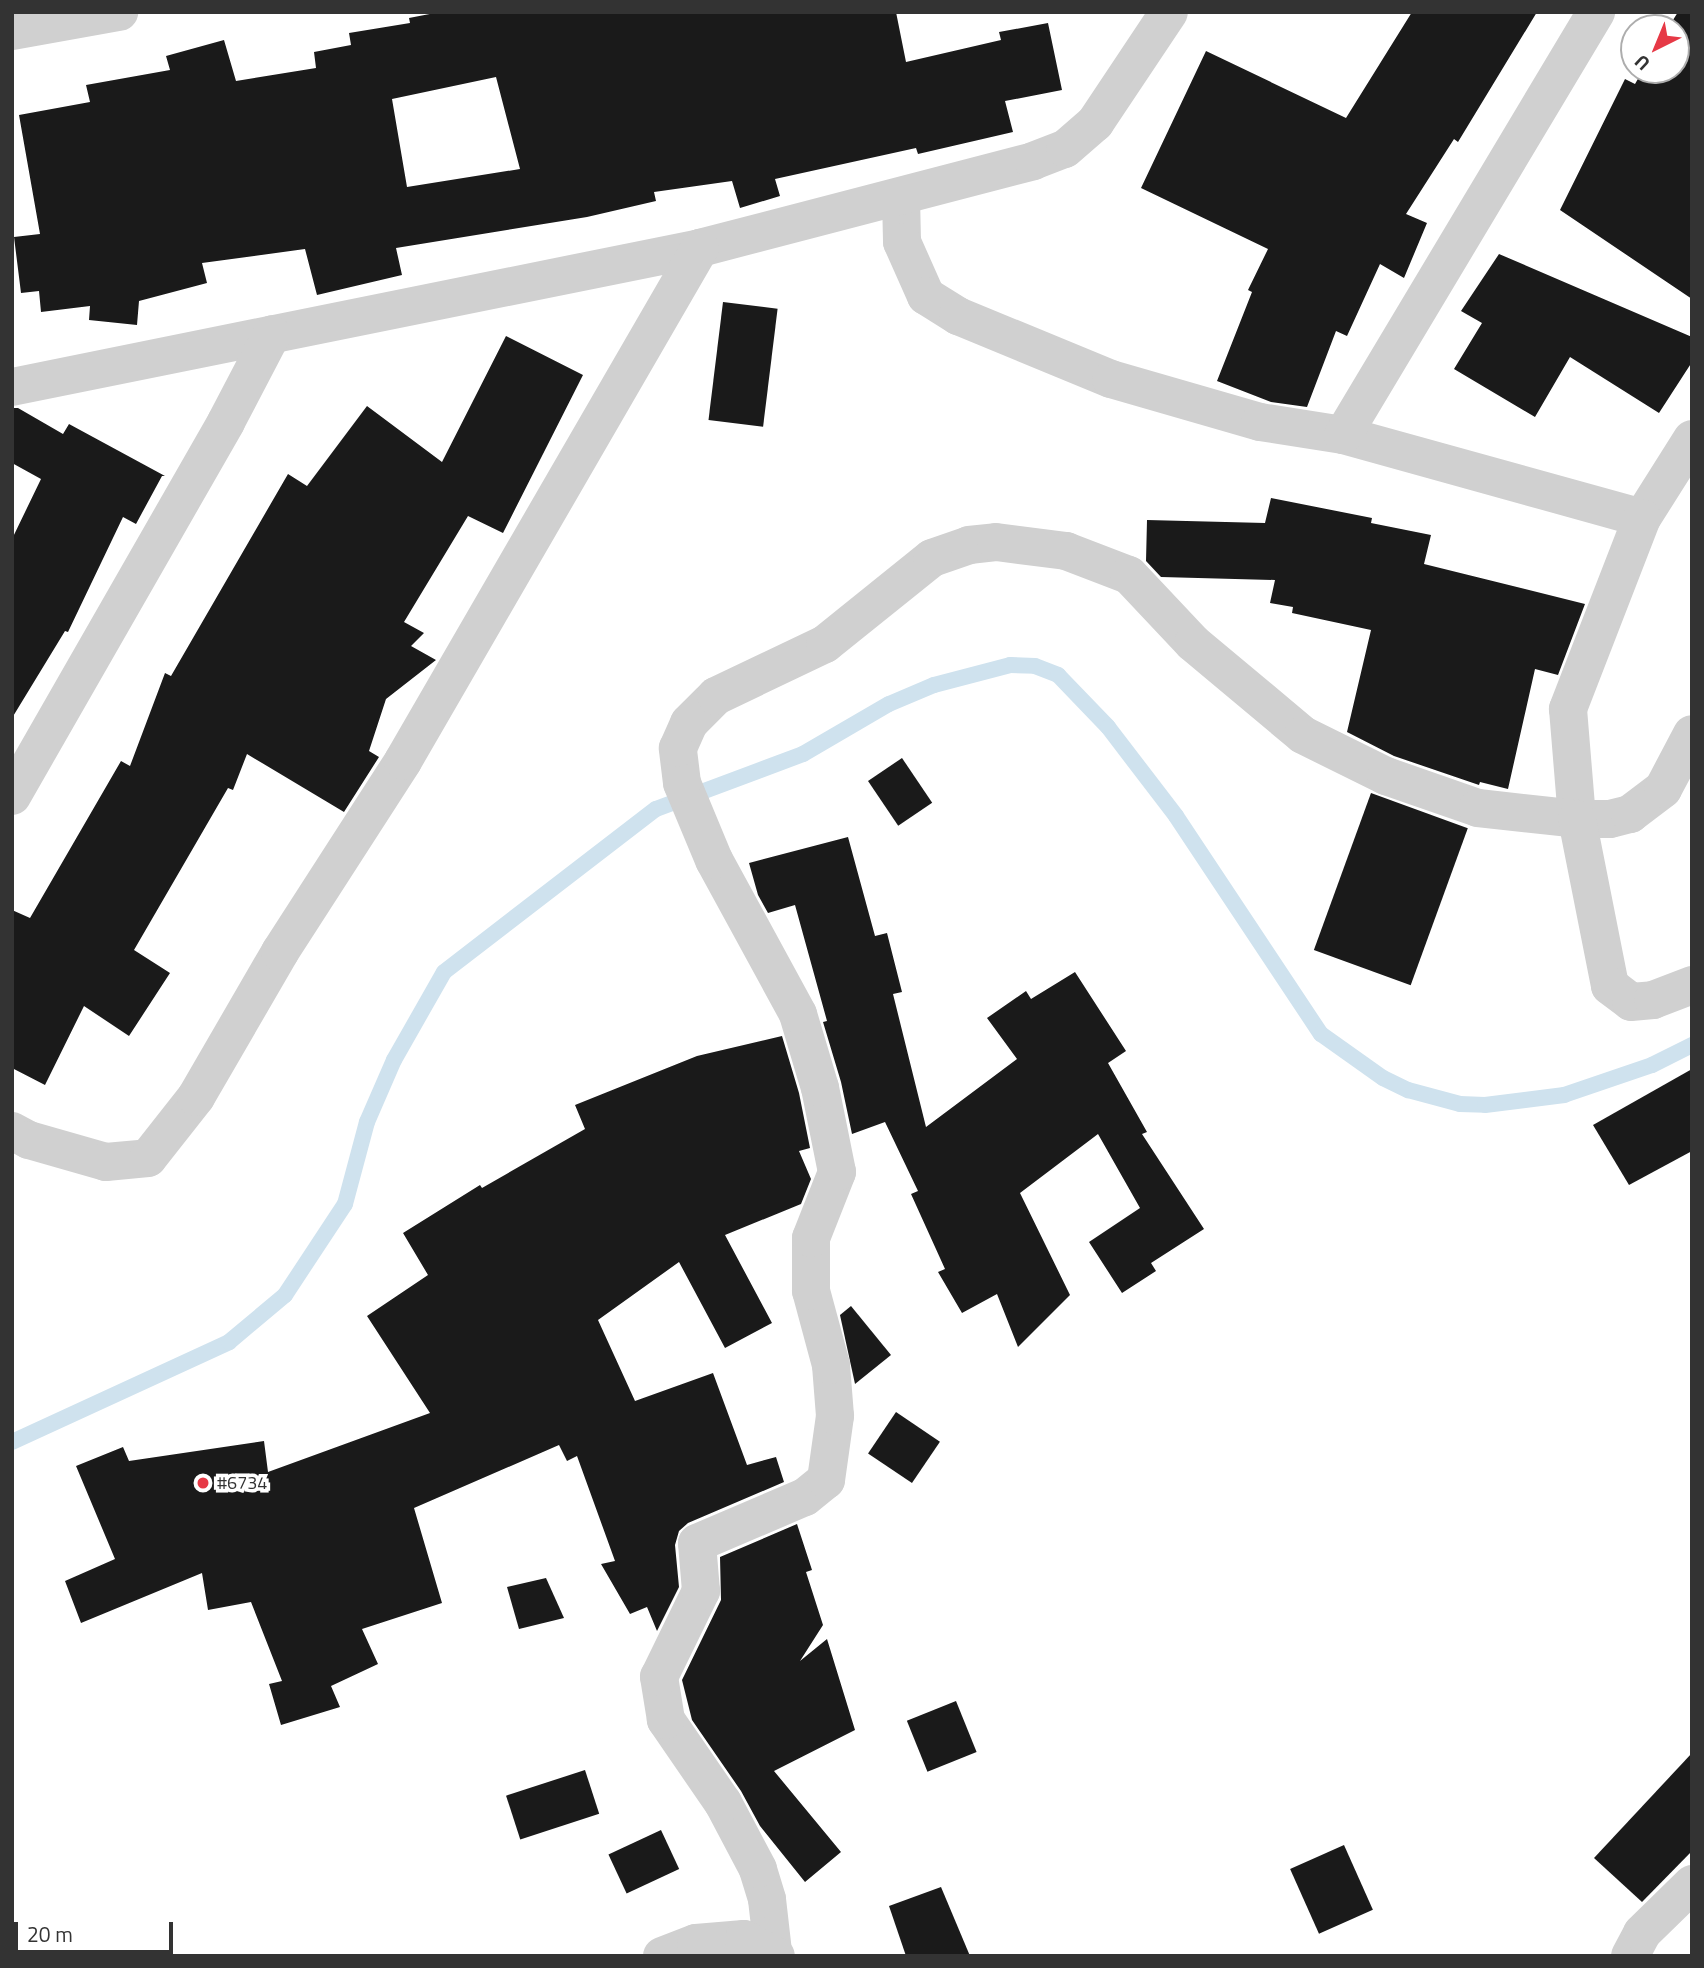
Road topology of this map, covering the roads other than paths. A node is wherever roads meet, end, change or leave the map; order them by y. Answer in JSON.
{"nodes":[{"id":1,"x":119,"y":12,"type":"edge"},
{"id":2,"x":1169,"y":12,"type":"edge"},
{"id":3,"x":1596,"y":12,"type":"edge"},
{"id":4,"x":12,"y":31,"type":"edge"},
{"id":5,"x":901,"y":197,"type":"junction"},
{"id":6,"x":700,"y":248,"type":"junction"},
{"id":7,"x":272,"y":334,"type":"junction"},
{"id":8,"x":12,"y":387,"type":"edge"},
{"id":9,"x":1343,"y":435,"type":"junction"},
{"id":10,"x":1692,"y":439,"type":"edge"},
{"id":11,"x":1642,"y":518,"type":"junction"},
{"id":12,"x":1692,"y":734,"type":"edge"},
{"id":13,"x":12,"y":796,"type":"edge"},
{"id":14,"x":1577,"y":819,"type":"junction"},
{"id":15,"x":1692,"y":985,"type":"edge"},
{"id":16,"x":12,"y":1132,"type":"edge"},
{"id":17,"x":1692,"y":1884,"type":"edge"},
{"id":18,"x":775,"y":1954,"type":"edge"},
{"id":19,"x":662,"y":1956,"type":"edge"},
{"id":20,"x":1630,"y":1956,"type":"edge"}],
"edges":[{"from":1,"to":4,"type":"street"},
{"from":2,"to":5,"type":"street"},
{"from":3,"to":9,"type":"street"},
{"from":5,"to":6,"type":"street"},
{"from":5,"to":9,"type":"street"},
{"from":6,"to":7,"type":"street"},
{"from":6,"to":16,"type":"street"},
{"from":7,"to":8,"type":"street"},
{"from":7,"to":13,"type":"street"},
{"from":9,"to":11,"type":"street"},
{"from":10,"to":11,"type":"street"},
{"from":11,"to":14,"type":"street"},
{"from":12,"to":14,"type":"street"},
{"from":14,"to":15,"type":"street"},
{"from":14,"to":18,"type":"street"},
{"from":17,"to":20,"type":"street"},
{"from":18,"to":19,"type":"street"}]}
